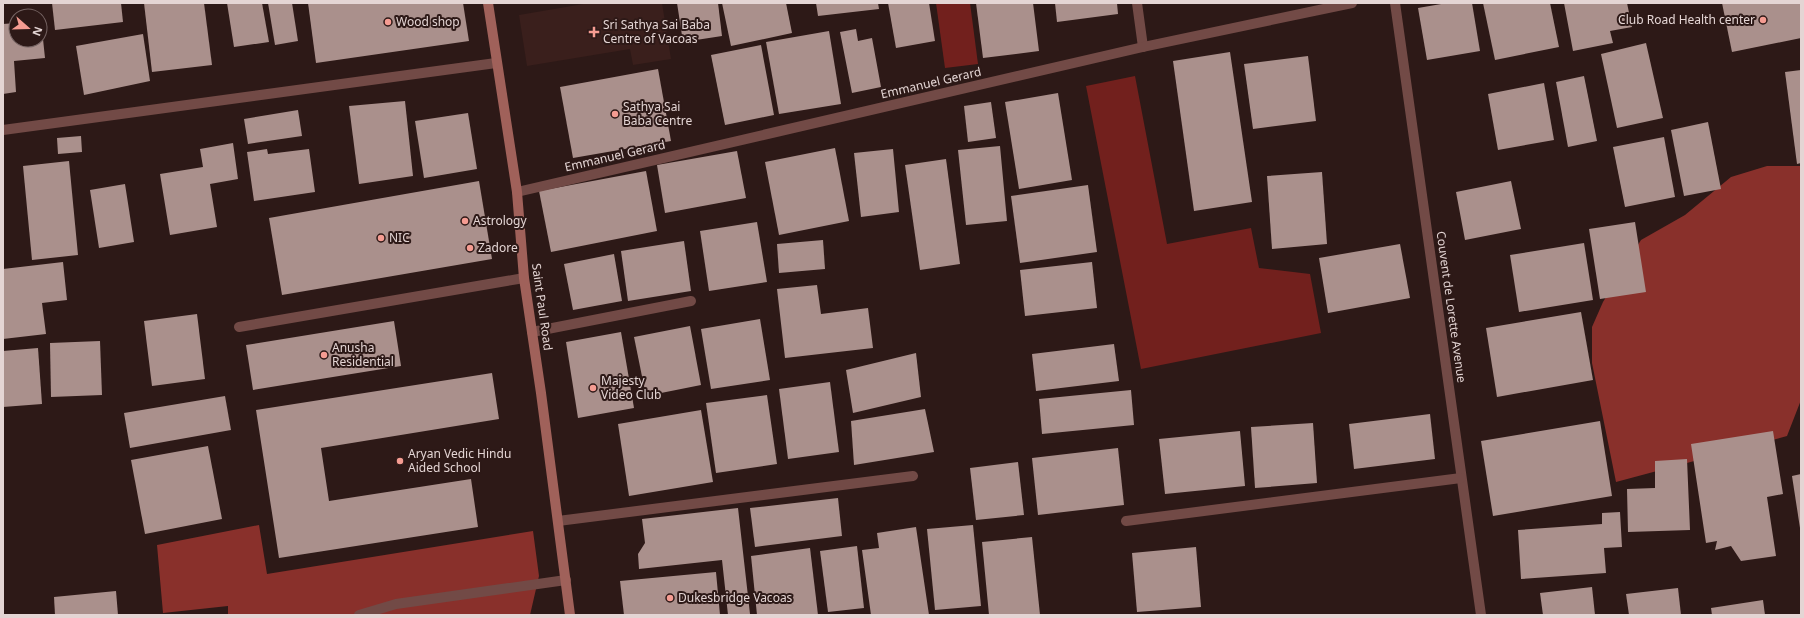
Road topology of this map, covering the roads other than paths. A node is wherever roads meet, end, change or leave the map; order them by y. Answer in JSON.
{"nodes":[{"id":1,"x":488,"y":3,"type":"edge"},
{"id":2,"x":1137,"y":3,"type":"edge"},
{"id":3,"x":1352,"y":3,"type":"edge"},
{"id":4,"x":1396,"y":3,"type":"edge"},
{"id":5,"x":1143,"y":47,"type":"junction"},
{"id":6,"x":496,"y":63,"type":"junction"},
{"id":7,"x":3,"y":130,"type":"edge"},
{"id":8,"x":517,"y":192,"type":"junction"},
{"id":9,"x":524,"y":278,"type":"junction"},
{"id":10,"x":691,"y":301,"type":"dead end"},
{"id":11,"x":239,"y":327,"type":"dead end"},
{"id":12,"x":532,"y":332,"type":"junction"},
{"id":13,"x":913,"y":476,"type":"dead end"},
{"id":14,"x":1461,"y":478,"type":"junction"},
{"id":15,"x":558,"y":521,"type":"junction"},
{"id":16,"x":1126,"y":521,"type":"dead end"},
{"id":17,"x":566,"y":580,"type":"junction"},
{"id":18,"x":359,"y":615,"type":"edge"},
{"id":19,"x":570,"y":615,"type":"edge"},
{"id":20,"x":1481,"y":615,"type":"edge"}],
"edges":[{"from":1,"to":6,"type":"main road","name":"Saint Paul Road"},
{"from":2,"to":5,"type":"street"},
{"from":3,"to":5,"type":"street","name":"Emmanuel Gerard"},
{"from":4,"to":14,"type":"street","name":"Couvent de Lorette Avenue"},
{"from":5,"to":8,"type":"street","name":"Emmanuel Gerard"},
{"from":6,"to":7,"type":"street"},
{"from":6,"to":8,"type":"main road","name":"Saint Paul Road"},
{"from":8,"to":9,"type":"main road","name":"Saint Paul Road"},
{"from":9,"to":11,"type":"street"},
{"from":9,"to":12,"type":"main road","name":"Saint Paul Road"},
{"from":10,"to":12,"type":"street"},
{"from":12,"to":15,"type":"main road","name":"Saint Paul Road"},
{"from":13,"to":15,"type":"street"},
{"from":14,"to":16,"type":"street"},
{"from":14,"to":20,"type":"street","name":"Couvent de Lorette Avenue"},
{"from":15,"to":17,"type":"main road","name":"Saint Paul Road"},
{"from":17,"to":18,"type":"street"},
{"from":17,"to":19,"type":"main road","name":"Saint Paul Road"}]}
